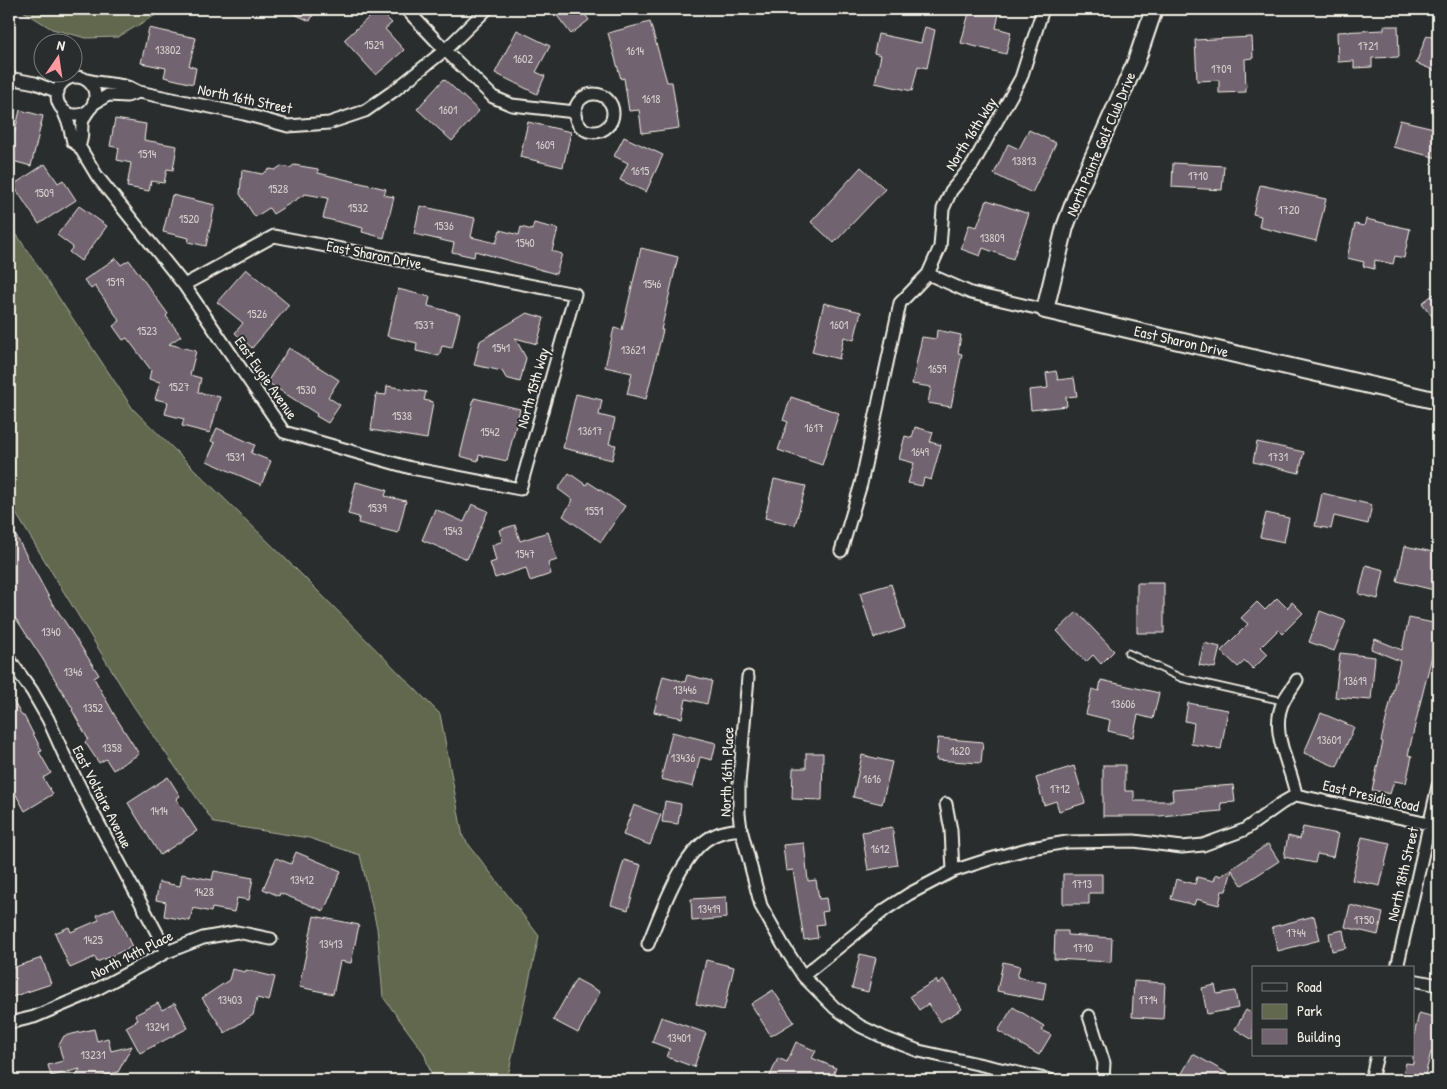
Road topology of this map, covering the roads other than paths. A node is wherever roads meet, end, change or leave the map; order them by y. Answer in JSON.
{"nodes":[{"id":1,"x":406,"y":9,"type":"edge"},
{"id":2,"x":487,"y":9,"type":"edge"},
{"id":3,"x":1043,"y":9,"type":"edge"},
{"id":4,"x":1154,"y":9,"type":"edge"},
{"id":5,"x":445,"y":50,"type":"junction"},
{"id":6,"x":9,"y":78,"type":"edge"},
{"id":7,"x":87,"y":80,"type":"junction"},
{"id":8,"x":58,"y":92,"type":"junction"},
{"id":9,"x":139,"y":92,"type":"junction"},
{"id":10,"x":91,"y":107,"type":"junction"},
{"id":11,"x":62,"y":108,"type":"junction"},
{"id":12,"x":575,"y":112,"type":"dead end"},
{"id":13,"x":79,"y":146,"type":"junction"},
{"id":14,"x":928,"y":274,"type":"junction"},
{"id":15,"x":184,"y":285,"type":"junction"},
{"id":16,"x":575,"y":294,"type":"joint"},
{"id":17,"x":1045,"y":310,"type":"junction"},
{"id":18,"x":1438,"y":401,"type":"edge"},
{"id":19,"x":520,"y":489,"type":"joint"},
{"id":20,"x":841,"y":551,"type":"dead end"},
{"id":21,"x":1128,"y":653,"type":"dead end"},
{"id":22,"x":9,"y":659,"type":"edge"},
{"id":23,"x":748,"y":677,"type":"dead end"},
{"id":24,"x":1297,"y":680,"type":"dead end"},
{"id":25,"x":1283,"y":702,"type":"junction"},
{"id":26,"x":1438,"y":786,"type":"edge"},
{"id":27,"x":1296,"y":795,"type":"junction"},
{"id":28,"x":946,"y":804,"type":"dead end"},
{"id":29,"x":1434,"y":825,"type":"edge"},
{"id":30,"x":741,"y":829,"type":"junction"},
{"id":31,"x":953,"y":871,"type":"junction"},
{"id":32,"x":271,"y":939,"type":"dead end"},
{"id":33,"x":648,"y":944,"type":"dead end"},
{"id":34,"x":167,"y":952,"type":"junction"},
{"id":35,"x":1398,"y":966,"type":"edge"},
{"id":36,"x":803,"y":976,"type":"junction"},
{"id":37,"x":1414,"y":980,"type":"edge"},
{"id":38,"x":1438,"y":985,"type":"edge"},
{"id":39,"x":1089,"y":1016,"type":"dead end"},
{"id":40,"x":9,"y":1023,"type":"edge"},
{"id":41,"x":1377,"y":1056,"type":"edge"},
{"id":42,"x":1050,"y":1080,"type":"edge"},
{"id":43,"x":1102,"y":1080,"type":"edge"},
{"id":44,"x":1371,"y":1080,"type":"edge"}],
"edges":[{"from":1,"to":5,"type":"street"},
{"from":2,"to":5,"type":"street","name":"North 16th Street"},
{"from":3,"to":14,"type":"street","name":"North 16th Way"},
{"from":4,"to":17,"type":"street","name":"North Pointe Golf Club Drive"},
{"from":5,"to":9,"type":"street","name":"North 16th Street"},
{"from":5,"to":12,"type":"street"},
{"from":6,"to":8,"type":"street"},
{"from":7,"to":8,"type":"street"},
{"from":7,"to":9,"type":"street","name":"North 16th Street"},
{"from":7,"to":10,"type":"street"},
{"from":8,"to":11,"type":"street"},
{"from":9,"to":10,"type":"street","name":"North 16th Street"},
{"from":10,"to":11,"type":"street"},
{"from":10,"to":13,"type":"street"},
{"from":11,"to":13,"type":"street","name":"East Eugie Avenue"},
{"from":13,"to":15,"type":"street","name":"East Eugie Avenue"},
{"from":14,"to":17,"type":"street","name":"East Sharon Drive"},
{"from":14,"to":20,"type":"street"},
{"from":15,"to":16,"type":"street","name":"East Sharon Drive"},
{"from":15,"to":19,"type":"street","name":"East Eugie Avenue"},
{"from":16,"to":19,"type":"street","name":"North 15th Way"},
{"from":17,"to":18,"type":"street","name":"East Sharon Drive"},
{"from":21,"to":25,"type":"lane"},
{"from":22,"to":34,"type":"street","name":"East Voltaire Avenue"},
{"from":23,"to":30,"type":"street","name":"North 16th Place"},
{"from":24,"to":25,"type":"street"},
{"from":25,"to":27,"type":"street"},
{"from":26,"to":29,"type":"street","name":"North 18th Street"},
{"from":27,"to":29,"type":"street","name":"East Presidio Road"},
{"from":27,"to":31,"type":"street"},
{"from":28,"to":31,"type":"street"},
{"from":29,"to":35,"type":"street","name":"North 18th Street"},
{"from":30,"to":33,"type":"street","name":"North 16th Place"},
{"from":30,"to":36,"type":"street"},
{"from":31,"to":36,"type":"street"},
{"from":32,"to":34,"type":"street","name":"North 14th Place"},
{"from":34,"to":40,"type":"street","name":"North 14th Place"},
{"from":36,"to":42,"type":"street"},
{"from":37,"to":38,"type":"street"},
{"from":39,"to":43,"type":"street"},
{"from":41,"to":44,"type":"street"}]}
